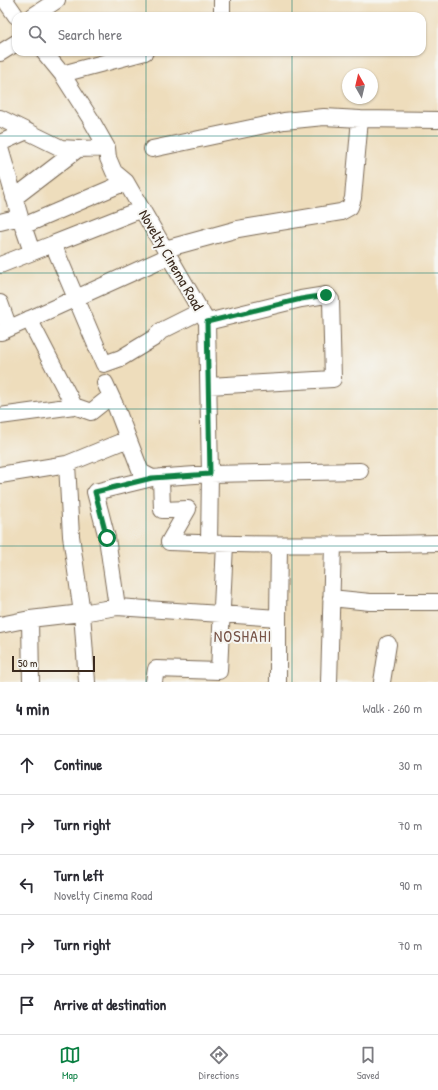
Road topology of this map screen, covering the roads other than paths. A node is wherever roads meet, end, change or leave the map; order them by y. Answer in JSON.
{"nodes":[{"id":1,"x":5,"y":0,"type":"edge"},
{"id":2,"x":57,"y":0,"type":"edge"},
{"id":3,"x":222,"y":0,"type":"edge"},
{"id":4,"x":13,"y":12,"type":"edge"},
{"id":5,"x":40,"y":12,"type":"edge"},
{"id":6,"x":222,"y":12,"type":"edge"},
{"id":7,"x":12,"y":46,"type":"edge"},
{"id":8,"x":0,"y":53,"type":"edge"},
{"id":9,"x":47,"y":56,"type":"edge"},
{"id":10,"x":130,"y":56,"type":"edge"},
{"id":11,"x":62,"y":74,"type":"junction"},
{"id":12,"x":0,"y":118,"type":"edge"},
{"id":13,"x":360,"y":119,"type":"junction"},
{"id":14,"x":438,"y":120,"type":"edge"},
{"id":15,"x":27,"y":131,"type":"junction"},
{"id":16,"x":0,"y":143,"type":"edge"},
{"id":17,"x":0,"y":148,"type":"edge"},
{"id":18,"x":106,"y":148,"type":"junction"},
{"id":19,"x":152,"y":149,"type":"dead end"},
{"id":20,"x":78,"y":150,"type":"junction"},
{"id":21,"x":126,"y":182,"type":"junction"},
{"id":22,"x":14,"y":198,"type":"junction"},
{"id":23,"x":142,"y":209,"type":"junction"},
{"id":24,"x":0,"y":222,"type":"edge"},
{"id":25,"x":21,"y":222,"type":"junction"},
{"id":26,"x":54,"y":244,"type":"junction"},
{"id":27,"x":32,"y":252,"type":"junction"},
{"id":28,"x":167,"y":252,"type":"junction"},
{"id":29,"x":0,"y":264,"type":"edge"},
{"id":30,"x":76,"y":298,"type":"junction"},
{"id":31,"x":0,"y":303,"type":"edge"},
{"id":32,"x":204,"y":317,"type":"junction"},
{"id":33,"x":29,"y":319,"type":"junction"},
{"id":34,"x":209,"y":386,"type":"junction"},
{"id":35,"x":74,"y":406,"type":"junction"},
{"id":36,"x":0,"y":416,"type":"edge"},
{"id":37,"x":128,"y":439,"type":"junction"},
{"id":38,"x":67,"y":464,"type":"junction"},
{"id":39,"x":360,"y":471,"type":"dead end"},
{"id":40,"x":210,"y":474,"type":"junction"},
{"id":41,"x":0,"y":475,"type":"edge"},
{"id":42,"x":157,"y":478,"type":"junction"},
{"id":43,"x":438,"y":543,"type":"edge"},
{"id":44,"x":209,"y":544,"type":"junction"},
{"id":45,"x":225,"y":544,"type":"junction"},
{"id":46,"x":279,"y":545,"type":"junction"},
{"id":47,"x":333,"y":546,"type":"junction"},
{"id":48,"x":331,"y":598,"type":"junction"},
{"id":49,"x":438,"y":602,"type":"edge"},
{"id":50,"x":117,"y":607,"type":"junction"},
{"id":51,"x":82,"y":613,"type":"junction"},
{"id":52,"x":222,"y":613,"type":"junction"},
{"id":53,"x":278,"y":618,"type":"junction"},
{"id":54,"x":30,"y":619,"type":"junction"},
{"id":55,"x":0,"y":625,"type":"edge"},
{"id":56,"x":388,"y":644,"type":"dead end"},
{"id":57,"x":31,"y":682,"type":"edge"},
{"id":58,"x":87,"y":682,"type":"edge"},
{"id":59,"x":154,"y":682,"type":"edge"},
{"id":60,"x":278,"y":682,"type":"edge"},
{"id":61,"x":329,"y":682,"type":"edge"},
{"id":62,"x":382,"y":682,"type":"edge"}],
"edges":[{"from":1,"to":4,"type":"street"},
{"from":2,"to":5,"type":"street"},
{"from":3,"to":6,"type":"street"},
{"from":7,"to":8,"type":"street"},
{"from":9,"to":11,"type":"street","name":"Novelty Cinema Road"},
{"from":10,"to":11,"type":"street"},
{"from":11,"to":18,"type":"street","name":"Novelty Cinema Road"},
{"from":12,"to":15,"type":"street"},
{"from":13,"to":14,"type":"street"},
{"from":13,"to":19,"type":"street"},
{"from":13,"to":28,"type":"street"},
{"from":15,"to":16,"type":"street"},
{"from":15,"to":20,"type":"street"},
{"from":17,"to":22,"type":"street"},
{"from":18,"to":20,"type":"street"},
{"from":18,"to":21,"type":"street","name":"Novelty Cinema Road"},
{"from":20,"to":22,"type":"street"},
{"from":21,"to":23,"type":"street","name":"Novelty Cinema Road"},
{"from":21,"to":25,"type":"street"},
{"from":22,"to":25,"type":"street"},
{"from":23,"to":26,"type":"street"},
{"from":23,"to":28,"type":"street","name":"Novelty Cinema Road"},
{"from":24,"to":25,"type":"street"},
{"from":25,"to":27,"type":"street"},
{"from":26,"to":27,"type":"street"},
{"from":26,"to":30,"type":"street"},
{"from":27,"to":29,"type":"street"},
{"from":28,"to":30,"type":"street"},
{"from":28,"to":32,"type":"street","name":"Novelty Cinema Road"},
{"from":30,"to":32,"type":"street"},
{"from":30,"to":33,"type":"street"},
{"from":31,"to":33,"type":"street"},
{"from":32,"to":34,"type":"street","name":"Novelty Cinema Road"},
{"from":32,"to":34,"type":"street"},
{"from":33,"to":35,"type":"street"},
{"from":34,"to":40,"type":"street","name":"Novelty Cinema Road"},
{"from":35,"to":36,"type":"street"},
{"from":35,"to":37,"type":"street"},
{"from":37,"to":38,"type":"street"},
{"from":37,"to":42,"type":"street"},
{"from":38,"to":41,"type":"street"},
{"from":38,"to":51,"type":"street"},
{"from":39,"to":40,"type":"street"},
{"from":40,"to":42,"type":"street"},
{"from":40,"to":44,"type":"street","name":"Novelty Cinema Road"},
{"from":42,"to":44,"type":"street"},
{"from":42,"to":50,"type":"street"},
{"from":43,"to":47,"type":"street"},
{"from":44,"to":45,"type":"street"},
{"from":45,"to":46,"type":"street"},
{"from":45,"to":52,"type":"street"},
{"from":46,"to":47,"type":"street"},
{"from":46,"to":53,"type":"street"},
{"from":47,"to":48,"type":"street"},
{"from":48,"to":49,"type":"street"},
{"from":48,"to":61,"type":"street"},
{"from":50,"to":51,"type":"street"},
{"from":50,"to":52,"type":"street"},
{"from":51,"to":54,"type":"street"},
{"from":51,"to":58,"type":"street"},
{"from":52,"to":53,"type":"street"},
{"from":52,"to":59,"type":"street"},
{"from":53,"to":60,"type":"street"},
{"from":54,"to":55,"type":"street"},
{"from":54,"to":57,"type":"street"},
{"from":56,"to":62,"type":"street"}]}
